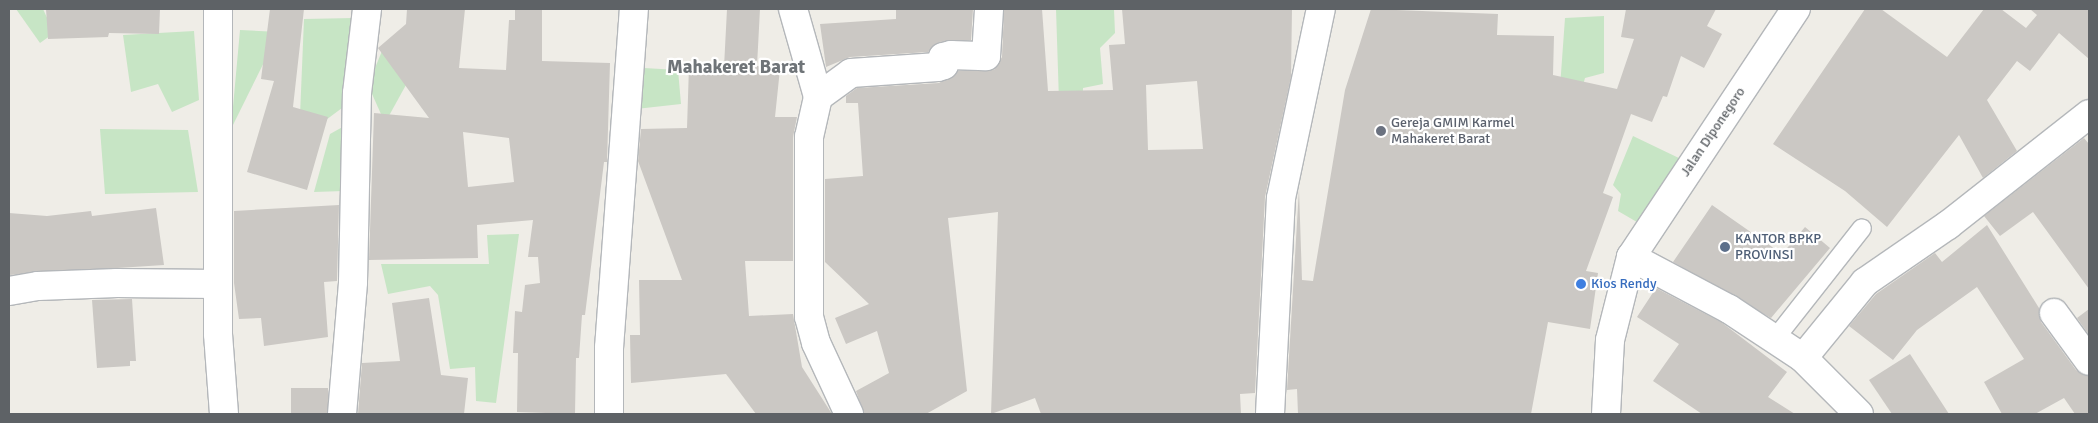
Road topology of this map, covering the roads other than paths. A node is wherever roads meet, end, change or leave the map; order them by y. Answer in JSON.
{"nodes":[{"id":1,"x":218,"y":9,"type":"edge"},
{"id":2,"x":367,"y":9,"type":"edge"},
{"id":3,"x":634,"y":9,"type":"edge"},
{"id":4,"x":793,"y":9,"type":"edge"},
{"id":5,"x":989,"y":9,"type":"edge"},
{"id":6,"x":1321,"y":9,"type":"edge"},
{"id":7,"x":1796,"y":9,"type":"edge"},
{"id":8,"x":818,"y":98,"type":"junction"},
{"id":9,"x":2089,"y":114,"type":"edge"},
{"id":10,"x":1862,"y":228,"type":"dead end"},
{"id":11,"x":1631,"y":257,"type":"junction"},
{"id":12,"x":218,"y":284,"type":"junction"},
{"id":13,"x":9,"y":291,"type":"edge"},
{"id":14,"x":2054,"y":313,"type":"dead end"},
{"id":15,"x":1774,"y":340,"type":"junction"},
{"id":16,"x":1803,"y":358,"type":"junction"},
{"id":17,"x":2089,"y":361,"type":"edge"},
{"id":18,"x":224,"y":414,"type":"edge"},
{"id":19,"x":342,"y":414,"type":"edge"},
{"id":20,"x":609,"y":414,"type":"edge"},
{"id":21,"x":850,"y":414,"type":"edge"},
{"id":22,"x":1270,"y":414,"type":"edge"},
{"id":23,"x":1606,"y":414,"type":"edge"},
{"id":24,"x":1859,"y":414,"type":"edge"}],
"edges":[{"from":1,"to":12,"type":"street"},
{"from":2,"to":19,"type":"street"},
{"from":3,"to":20,"type":"street"},
{"from":4,"to":8,"type":"street"},
{"from":5,"to":8,"type":"street"},
{"from":6,"to":22,"type":"street"},
{"from":7,"to":11,"type":"street","name":"Jalan Diponegoro"},
{"from":8,"to":21,"type":"street"},
{"from":9,"to":16,"type":"street"},
{"from":10,"to":15,"type":"lane"},
{"from":11,"to":15,"type":"street"},
{"from":11,"to":23,"type":"street","name":"Jalan Diponegoro"},
{"from":12,"to":13,"type":"street"},
{"from":12,"to":18,"type":"street"},
{"from":14,"to":17,"type":"street"},
{"from":15,"to":16,"type":"street"},
{"from":16,"to":24,"type":"street"}]}
